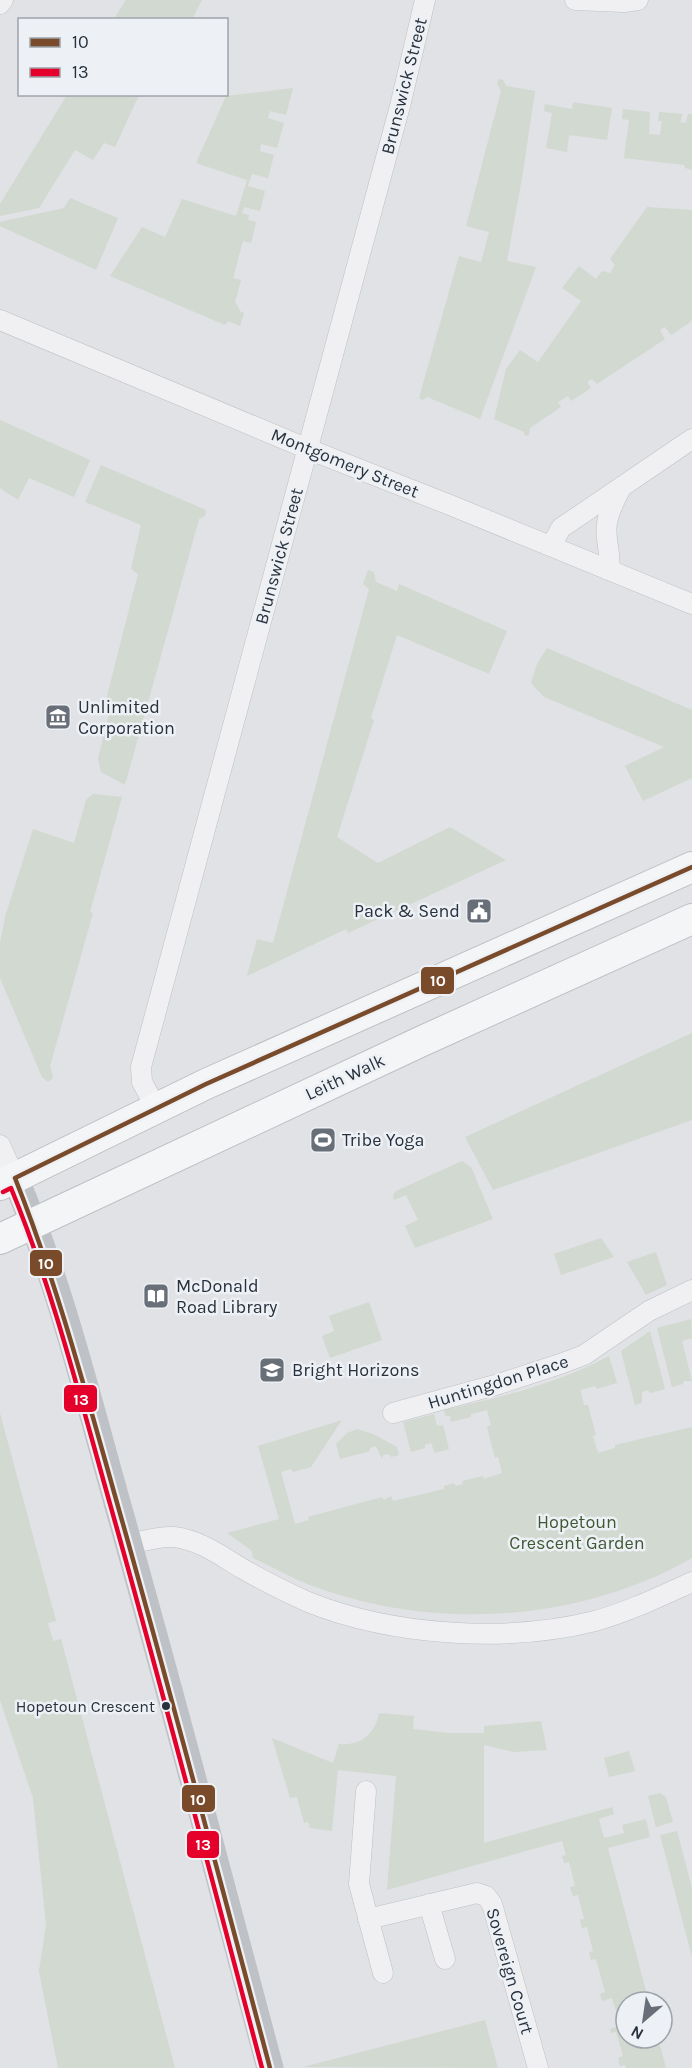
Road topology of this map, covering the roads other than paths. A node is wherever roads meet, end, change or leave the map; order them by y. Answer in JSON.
{"nodes":[{"id":1,"x":3,"y":0,"type":"edge"},
{"id":2,"x":425,"y":0,"type":"edge"},
{"id":3,"x":574,"y":0,"type":"edge"},
{"id":4,"x":638,"y":0,"type":"edge"},
{"id":5,"x":0,"y":4,"type":"edge"},
{"id":6,"x":0,"y":320,"type":"edge"},
{"id":7,"x":692,"y":439,"type":"edge"},
{"id":8,"x":308,"y":449,"type":"junction"},
{"id":9,"x":622,"y":485,"type":"junction"},
{"id":10,"x":551,"y":546,"type":"junction"},
{"id":11,"x":609,"y":570,"type":"junction"},
{"id":12,"x":692,"y":604,"type":"edge"},
{"id":13,"x":692,"y":867,"type":"edge"},
{"id":14,"x":692,"y":919,"type":"edge"},
{"id":15,"x":156,"y":1108,"type":"junction"},
{"id":16,"x":0,"y":1145,"type":"edge"},
{"id":17,"x":7,"y":1182,"type":"edge"},
{"id":18,"x":34,"y":1224,"type":"junction"},
{"id":19,"x":0,"y":1239,"type":"edge"},
{"id":20,"x":692,"y":1290,"type":"edge"},
{"id":21,"x":393,"y":1413,"type":"dead end"},
{"id":22,"x":129,"y":1544,"type":"junction"},
{"id":23,"x":692,"y":1582,"type":"edge"},
{"id":24,"x":366,"y":1791,"type":"dead end"},
{"id":25,"x":429,"y":1904,"type":"junction"},
{"id":26,"x":368,"y":1919,"type":"junction"},
{"id":27,"x":445,"y":1959,"type":"dead end"},
{"id":28,"x":383,"y":1973,"type":"dead end"},
{"id":29,"x":270,"y":2068,"type":"edge"},
{"id":30,"x":538,"y":2068,"type":"edge"}],
"edges":[{"from":1,"to":5,"type":"street"},
{"from":2,"to":8,"type":"street","name":"Brunswick Street"},
{"from":3,"to":4,"type":"street"},
{"from":6,"to":8,"type":"street","name":"Montgomery Street"},
{"from":7,"to":9,"type":"street"},
{"from":8,"to":10,"type":"street","name":"Montgomery Street"},
{"from":8,"to":15,"type":"street","name":"Brunswick Street"},
{"from":9,"to":10,"type":"street"},
{"from":9,"to":11,"type":"street"},
{"from":10,"to":11,"type":"street","name":"Montgomery Street"},
{"from":11,"to":12,"type":"street","name":"Montgomery Street"},
{"from":13,"to":15,"type":"main road"},
{"from":14,"to":18,"type":"main road","name":"Leith Walk"},
{"from":15,"to":17,"type":"main road"},
{"from":16,"to":17,"type":"street"},
{"from":17,"to":18,"type":"street"},
{"from":18,"to":19,"type":"main road","name":"Leith Walk"},
{"from":18,"to":22,"type":"street"},
{"from":20,"to":21,"type":"street","name":"Huntingdon Place"},
{"from":22,"to":23,"type":"street"},
{"from":22,"to":29,"type":"street"},
{"from":24,"to":26,"type":"street"},
{"from":25,"to":26,"type":"street","name":"Sovereign Court"},
{"from":25,"to":27,"type":"street"},
{"from":25,"to":30,"type":"street","name":"Sovereign Court"},
{"from":26,"to":28,"type":"street"}]}
